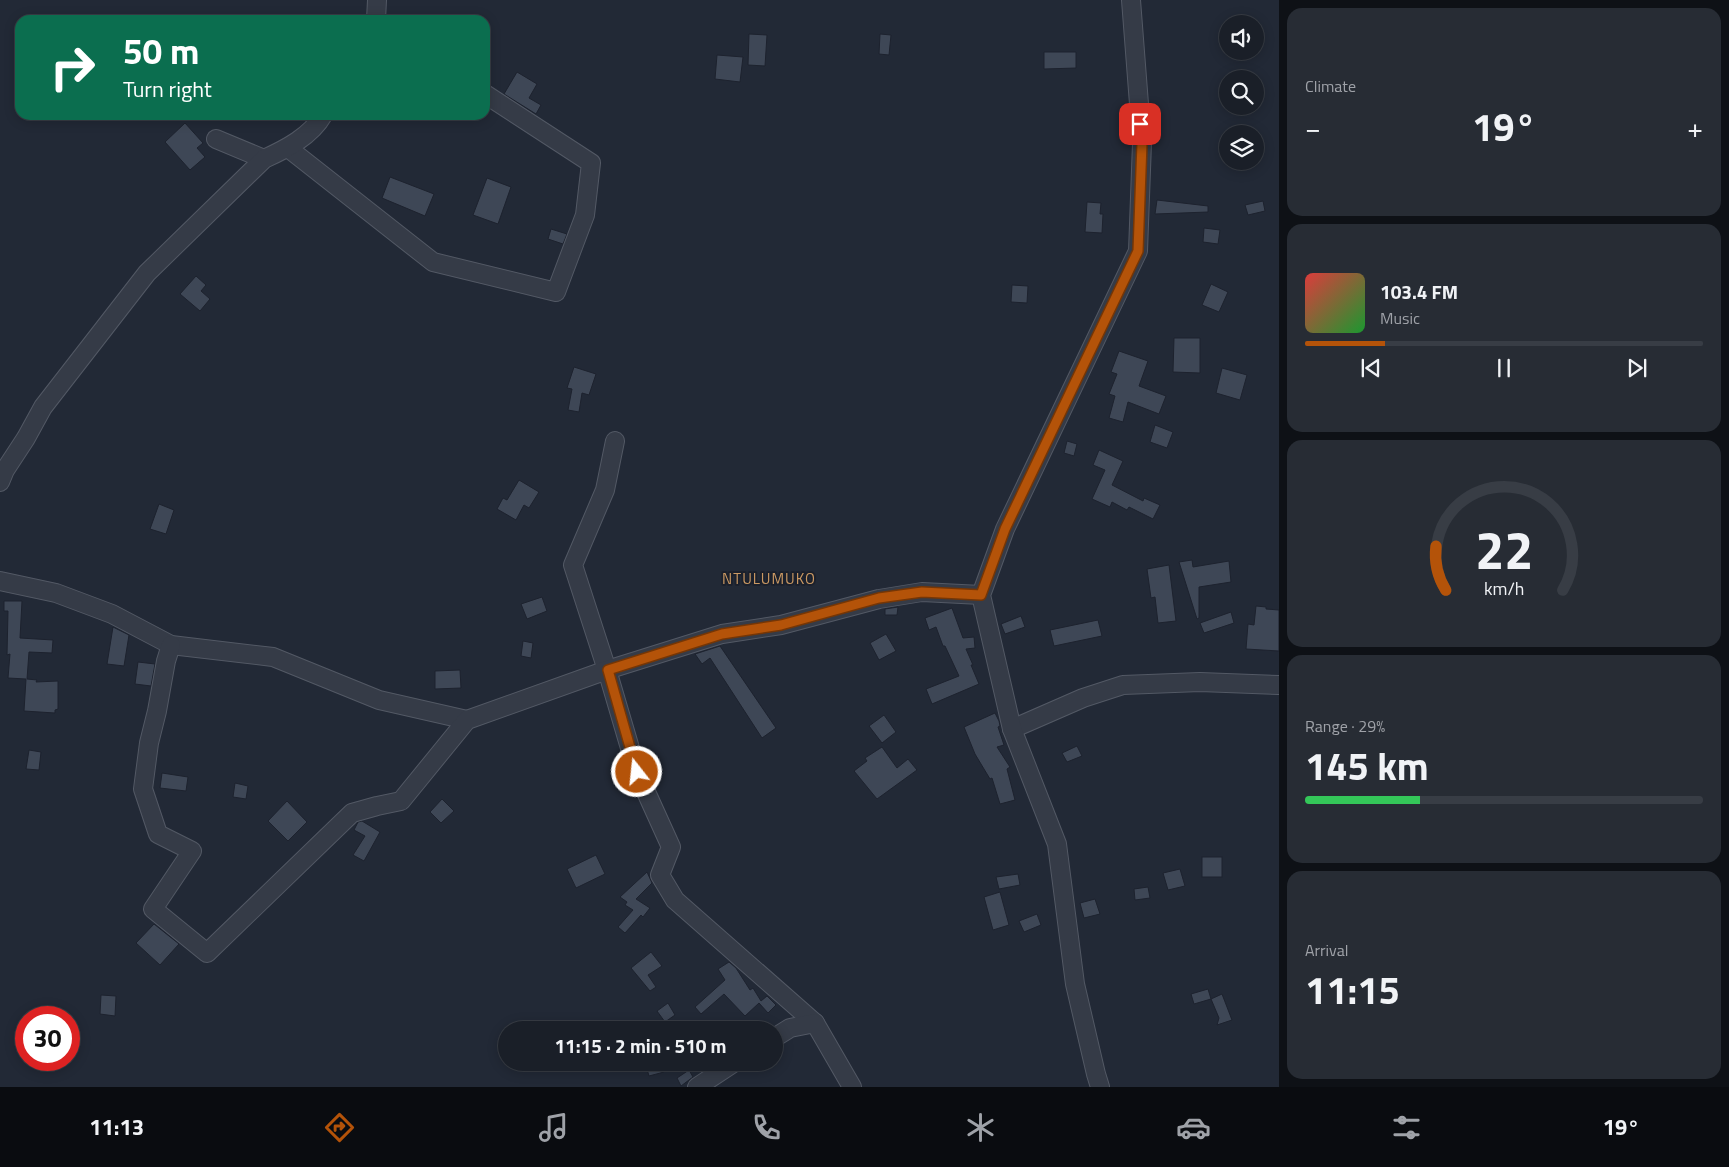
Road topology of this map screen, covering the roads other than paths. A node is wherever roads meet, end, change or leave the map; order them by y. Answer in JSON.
{"nodes":[{"id":1,"x":377,"y":0,"type":"edge"},
{"id":2,"x":1131,"y":0,"type":"edge"},
{"id":3,"x":376,"y":15,"type":"edge"},
{"id":4,"x":490,"y":97,"type":"edge"},
{"id":5,"x":320,"y":120,"type":"edge"},
{"id":6,"x":216,"y":139,"type":"dead end"},
{"id":7,"x":288,"y":148,"type":"junction"},
{"id":8,"x":264,"y":159,"type":"junction"},
{"id":9,"x":616,"y":441,"type":"dead end"},
{"id":10,"x":0,"y":482,"type":"edge"},
{"id":11,"x":0,"y":581,"type":"edge"},
{"id":12,"x":981,"y":595,"type":"junction"},
{"id":13,"x":171,"y":645,"type":"junction"},
{"id":14,"x":608,"y":670,"type":"junction"},
{"id":15,"x":1279,"y":685,"type":"edge"},
{"id":16,"x":467,"y":720,"type":"junction"},
{"id":17,"x":1012,"y":729,"type":"junction"},
{"id":18,"x":815,"y":1023,"type":"junction"},
{"id":19,"x":783,"y":1032,"type":"edge"},
{"id":20,"x":721,"y":1071,"type":"edge"},
{"id":21,"x":696,"y":1087,"type":"edge"},
{"id":22,"x":852,"y":1087,"type":"edge"},
{"id":23,"x":1100,"y":1087,"type":"edge"}],
"edges":[{"from":1,"to":3,"type":"street"},
{"from":2,"to":12,"type":"street"},
{"from":4,"to":7,"type":"street"},
{"from":5,"to":7,"type":"street"},
{"from":6,"to":8,"type":"street"},
{"from":7,"to":8,"type":"street"},
{"from":8,"to":10,"type":"street"},
{"from":9,"to":14,"type":"street"},
{"from":11,"to":13,"type":"street"},
{"from":12,"to":14,"type":"street"},
{"from":12,"to":17,"type":"street"},
{"from":13,"to":16,"type":"street"},
{"from":13,"to":16,"type":"street"},
{"from":14,"to":16,"type":"street"},
{"from":14,"to":18,"type":"street"},
{"from":15,"to":17,"type":"street"},
{"from":17,"to":23,"type":"street"},
{"from":18,"to":19,"type":"street"},
{"from":18,"to":22,"type":"street"},
{"from":20,"to":21,"type":"street"}]}
